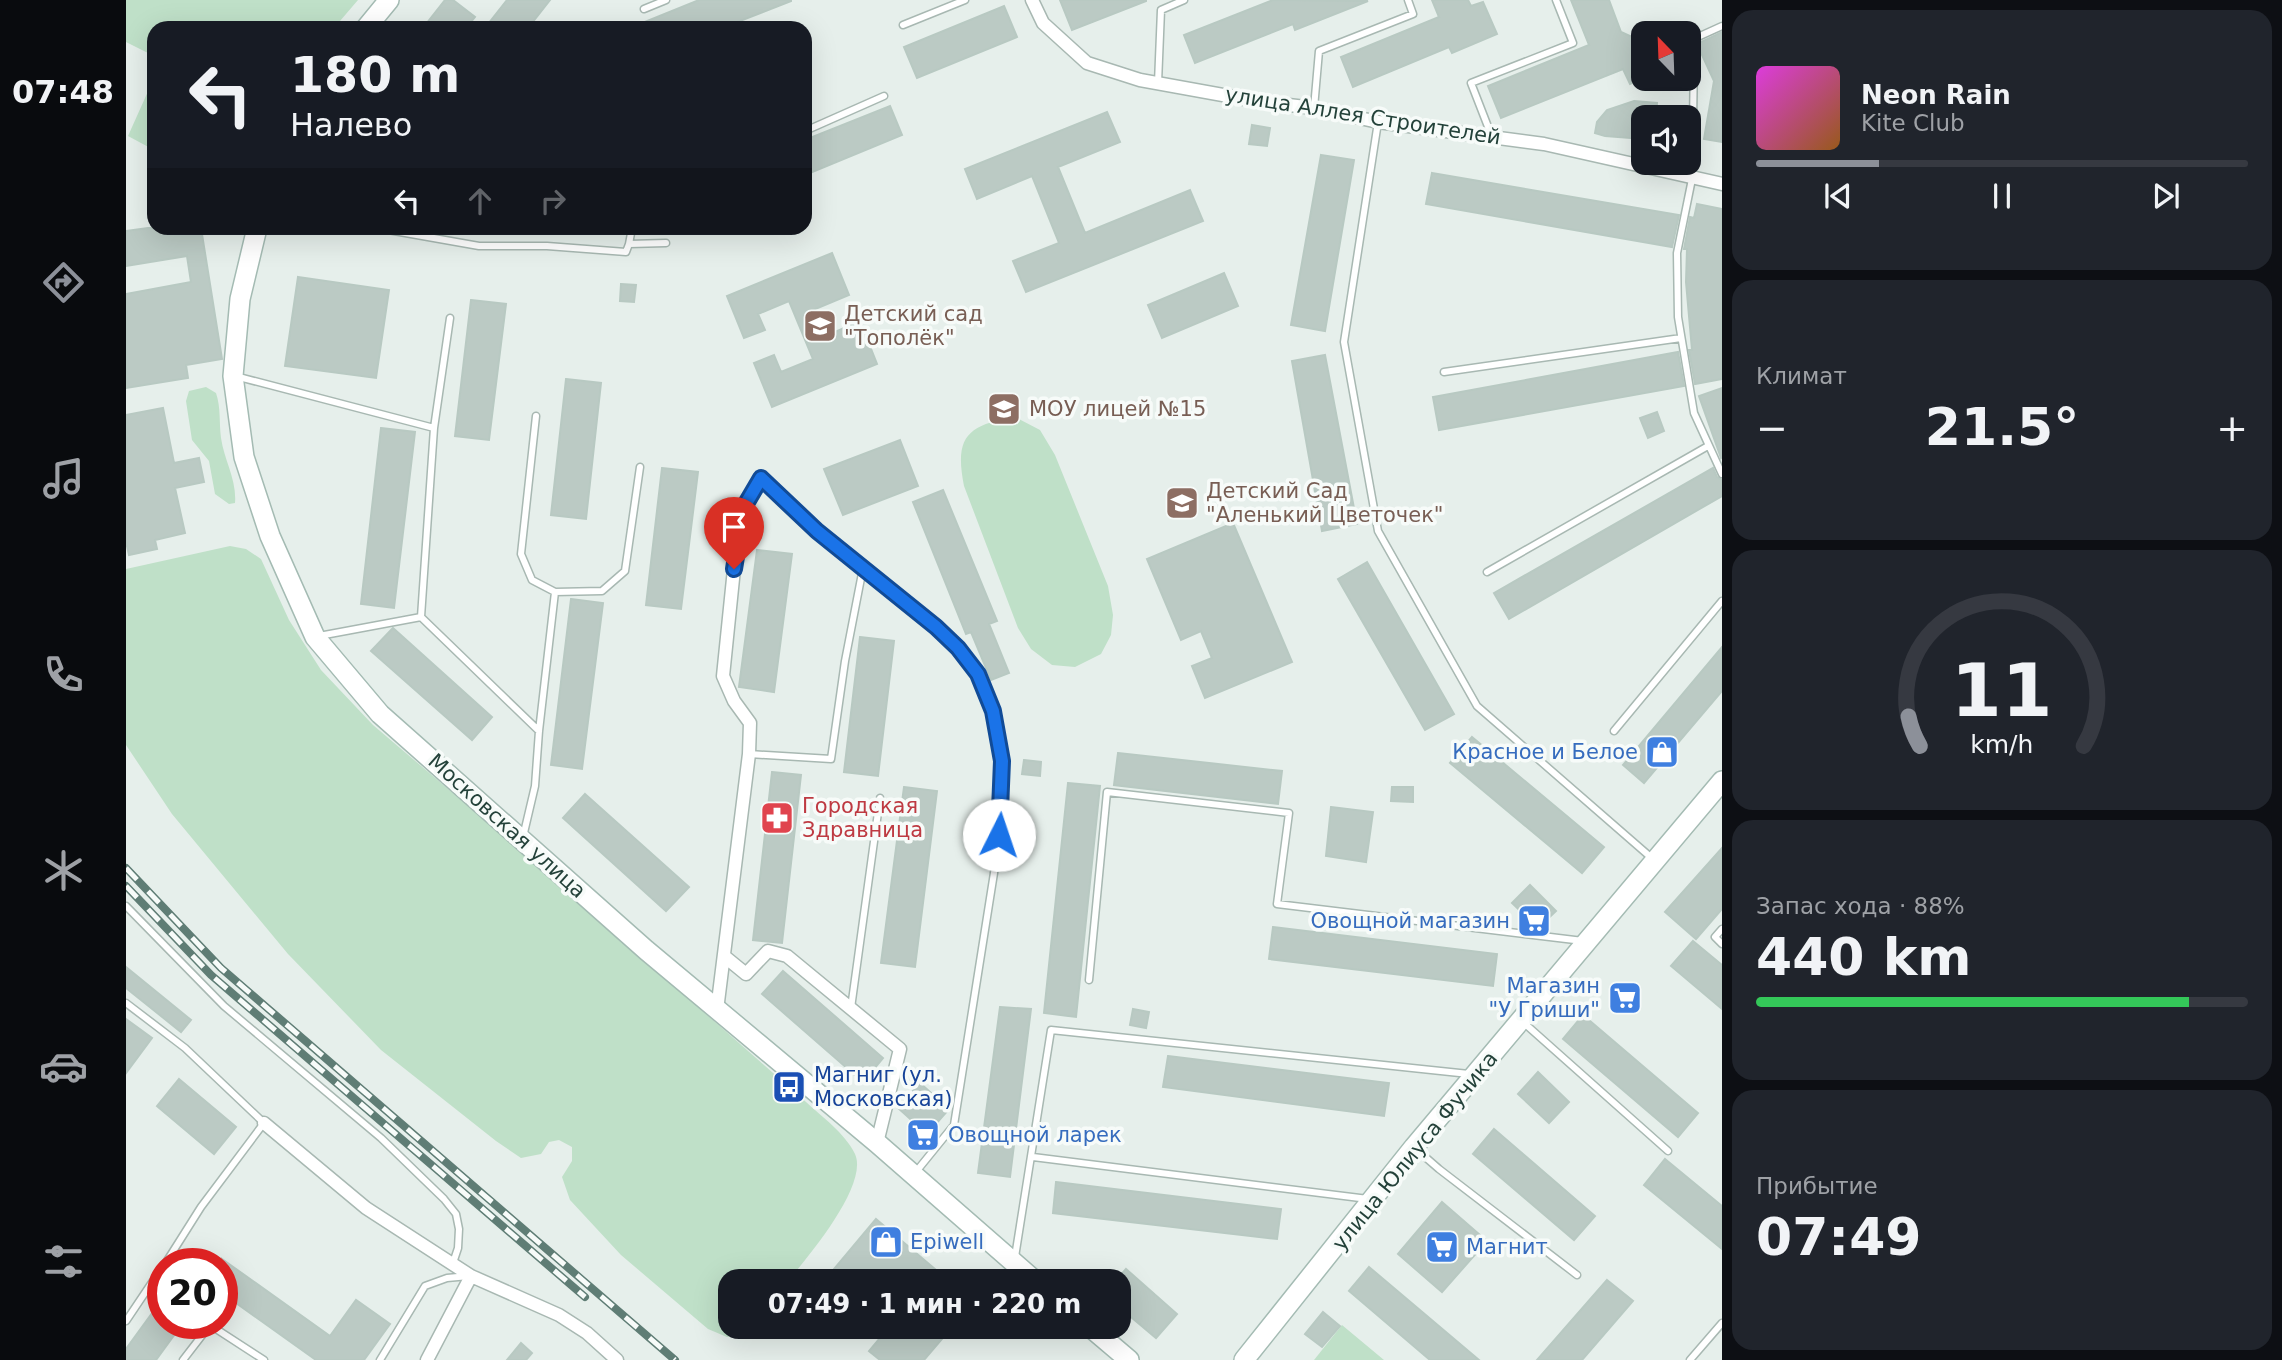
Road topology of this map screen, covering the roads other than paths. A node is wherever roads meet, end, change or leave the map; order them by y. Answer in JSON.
{"nodes":[{"id":1,"x":389,"y":0,"type":"edge"},
{"id":2,"x":666,"y":0,"type":"edge"},
{"id":3,"x":965,"y":0,"type":"edge"},
{"id":4,"x":1032,"y":0,"type":"edge"},
{"id":5,"x":1184,"y":0,"type":"edge"},
{"id":6,"x":1408,"y":0,"type":"edge"},
{"id":7,"x":1556,"y":0,"type":"edge"},
{"id":8,"x":644,"y":9,"type":"dead end"},
{"id":9,"x":372,"y":21,"type":"edge"},
{"id":10,"x":902,"y":25,"type":"dead end"},
{"id":11,"x":1722,"y":26,"type":"edge"},
{"id":12,"x":1701,"y":36,"type":"edge"},
{"id":13,"x":1158,"y":83,"type":"junction"},
{"id":14,"x":1694,"y":91,"type":"edge"},
{"id":15,"x":884,"y":96,"type":"dead end"},
{"id":16,"x":1314,"y":107,"type":"junction"},
{"id":17,"x":1378,"y":122,"type":"junction"},
{"id":18,"x":812,"y":128,"type":"edge"},
{"id":19,"x":1492,"y":137,"type":"junction"},
{"id":20,"x":1692,"y":179,"type":"junction"},
{"id":21,"x":1722,"y":184,"type":"edge"},
{"id":22,"x":255,"y":235,"type":"edge"},
{"id":23,"x":417,"y":235,"type":"edge"},
{"id":24,"x":631,"y":235,"type":"edge"},
{"id":25,"x":666,"y":243,"type":"dead end"},
{"id":26,"x":629,"y":244,"type":"junction"},
{"id":27,"x":450,"y":318,"type":"dead end"},
{"id":28,"x":1681,"y":338,"type":"junction"},
{"id":29,"x":1444,"y":372,"type":"dead end"},
{"id":30,"x":233,"y":376,"type":"junction"},
{"id":31,"x":536,"y":415,"type":"dead end"},
{"id":32,"x":434,"y":428,"type":"junction"},
{"id":33,"x":1708,"y":446,"type":"junction"},
{"id":34,"x":639,"y":467,"type":"dead end"},
{"id":35,"x":1722,"y":474,"type":"edge"},
{"id":36,"x":761,"y":478,"type":"joint"},
{"id":37,"x":863,"y":568,"type":"junction"},
{"id":38,"x":1488,"y":572,"type":"dead end"},
{"id":39,"x":555,"y":592,"type":"junction"},
{"id":40,"x":1722,"y":601,"type":"edge"},
{"id":41,"x":421,"y":617,"type":"junction"},
{"id":42,"x":314,"y":637,"type":"junction"},
{"id":43,"x":1614,"y":731,"type":"dead end"},
{"id":44,"x":539,"y":732,"type":"junction"},
{"id":45,"x":749,"y":754,"type":"junction"},
{"id":46,"x":1722,"y":781,"type":"edge"},
{"id":47,"x":880,"y":798,"type":"dead end"},
{"id":48,"x":523,"y":839,"type":"junction"},
{"id":49,"x":1655,"y":861,"type":"junction"},
{"id":50,"x":126,"y":906,"type":"edge"},
{"id":51,"x":1722,"y":929,"type":"edge"},
{"id":52,"x":1588,"y":942,"type":"junction"},
{"id":53,"x":1722,"y":944,"type":"edge"},
{"id":54,"x":724,"y":956,"type":"junction"},
{"id":55,"x":1089,"y":980,"type":"dead end"},
{"id":56,"x":126,"y":1003,"type":"edge"},
{"id":57,"x":851,"y":1008,"type":"junction"},
{"id":58,"x":717,"y":1010,"type":"junction"},
{"id":59,"x":1522,"y":1021,"type":"junction"},
{"id":60,"x":1478,"y":1075,"type":"junction"},
{"id":61,"x":264,"y":1123,"type":"junction"},
{"id":62,"x":877,"y":1143,"type":"junction"},
{"id":63,"x":1415,"y":1147,"type":"junction"},
{"id":64,"x":1668,"y":1151,"type":"dead end"},
{"id":65,"x":1033,"y":1157,"type":"junction"},
{"id":66,"x":914,"y":1175,"type":"junction"},
{"id":67,"x":1374,"y":1200,"type":"junction"},
{"id":68,"x":175,"y":1248,"type":"edge"},
{"id":69,"x":1014,"y":1264,"type":"junction"},
{"id":70,"x":452,"y":1265,"type":"junction"},
{"id":71,"x":1020,"y":1269,"type":"edge"},
{"id":72,"x":1577,"y":1275,"type":"dead end"},
{"id":73,"x":471,"y":1276,"type":"junction"},
{"id":74,"x":147,"y":1290,"type":"edge"},
{"id":75,"x":126,"y":1321,"type":"edge"},
{"id":76,"x":1722,"y":1323,"type":"edge"},
{"id":77,"x":1104,"y":1339,"type":"edge"},
{"id":78,"x":1250,"y":1358,"type":"edge"},
{"id":79,"x":183,"y":1360,"type":"edge"},
{"id":80,"x":264,"y":1360,"type":"edge"},
{"id":81,"x":380,"y":1360,"type":"edge"},
{"id":82,"x":427,"y":1360,"type":"edge"},
{"id":83,"x":617,"y":1360,"type":"edge"},
{"id":84,"x":1129,"y":1360,"type":"edge"},
{"id":85,"x":1690,"y":1360,"type":"edge"}],
"edges":[{"from":1,"to":9,"type":"street"},
{"from":2,"to":8,"type":"lane"},
{"from":3,"to":10,"type":"lane"},
{"from":4,"to":13,"type":"street","name":"улица Аллея Строителей"},
{"from":5,"to":13,"type":"lane"},
{"from":6,"to":16,"type":"lane"},
{"from":7,"to":19,"type":"lane"},
{"from":11,"to":12,"type":"lane"},
{"from":13,"to":16,"type":"street","name":"улица Аллея Строителей"},
{"from":14,"to":20,"type":"lane"},
{"from":15,"to":18,"type":"lane"},
{"from":16,"to":17,"type":"street","name":"улица Аллея Строителей"},
{"from":17,"to":19,"type":"street","name":"улица Аллея Строителей"},
{"from":17,"to":49,"type":"lane"},
{"from":19,"to":20,"type":"street","name":"улица Аллея Строителей"},
{"from":20,"to":21,"type":"street","name":"улица Аллея Строителей"},
{"from":20,"to":28,"type":"lane"},
{"from":22,"to":30,"type":"street","name":"Московская улица"},
{"from":23,"to":26,"type":"lane"},
{"from":24,"to":26,"type":"lane"},
{"from":25,"to":26,"type":"lane"},
{"from":27,"to":32,"type":"lane"},
{"from":28,"to":29,"type":"lane"},
{"from":28,"to":33,"type":"lane"},
{"from":30,"to":32,"type":"lane"},
{"from":30,"to":42,"type":"street","name":"Московская улица"},
{"from":31,"to":39,"type":"lane"},
{"from":32,"to":41,"type":"lane"},
{"from":33,"to":35,"type":"lane"},
{"from":33,"to":38,"type":"lane"},
{"from":34,"to":39,"type":"lane"},
{"from":36,"to":37,"type":"lane"},
{"from":36,"to":45,"type":"street"},
{"from":37,"to":45,"type":"lane"},
{"from":37,"to":66,"type":"lane"},
{"from":39,"to":44,"type":"lane"},
{"from":40,"to":43,"type":"lane"},
{"from":41,"to":42,"type":"lane"},
{"from":41,"to":44,"type":"lane"},
{"from":42,"to":48,"type":"street","name":"Московская улица"},
{"from":44,"to":48,"type":"lane"},
{"from":45,"to":54,"type":"street"},
{"from":46,"to":49,"type":"street","name":"улица Юлиуса Фучика"},
{"from":47,"to":57,"type":"lane"},
{"from":48,"to":58,"type":"street","name":"Московская улица"},
{"from":49,"to":52,"type":"street","name":"улица Юлиуса Фучика"},
{"from":50,"to":70,"type":"lane"},
{"from":51,"to":53,"type":"lane"},
{"from":52,"to":55,"type":"lane"},
{"from":52,"to":59,"type":"street","name":"улица Юлиуса Фучика"},
{"from":54,"to":57,"type":"street"},
{"from":54,"to":58,"type":"street"},
{"from":56,"to":61,"type":"lane"},
{"from":57,"to":62,"type":"street"},
{"from":58,"to":62,"type":"street","name":"Московская улица"},
{"from":59,"to":60,"type":"street","name":"улица Юлиуса Фучика"},
{"from":59,"to":64,"type":"lane"},
{"from":60,"to":63,"type":"street","name":"улица Юлиуса Фучика"},
{"from":60,"to":65,"type":"lane"},
{"from":61,"to":68,"type":"lane"},
{"from":61,"to":70,"type":"street"},
{"from":62,"to":66,"type":"street","name":"Московская улица"},
{"from":63,"to":67,"type":"street","name":"улица Юлиуса Фучика"},
{"from":63,"to":72,"type":"lane"},
{"from":65,"to":67,"type":"lane"},
{"from":65,"to":69,"type":"lane"},
{"from":66,"to":69,"type":"street","name":"Московская улица"},
{"from":67,"to":78,"type":"street","name":"улица Юлиуса Фучика"},
{"from":69,"to":71,"type":"street","name":"Московская улица"},
{"from":70,"to":73,"type":"street"},
{"from":73,"to":81,"type":"lane"},
{"from":73,"to":82,"type":"street"},
{"from":73,"to":83,"type":"street"},
{"from":74,"to":75,"type":"lane"},
{"from":76,"to":85,"type":"lane"},
{"from":77,"to":84,"type":"street"},
{"from":79,"to":80,"type":"lane"}]}
